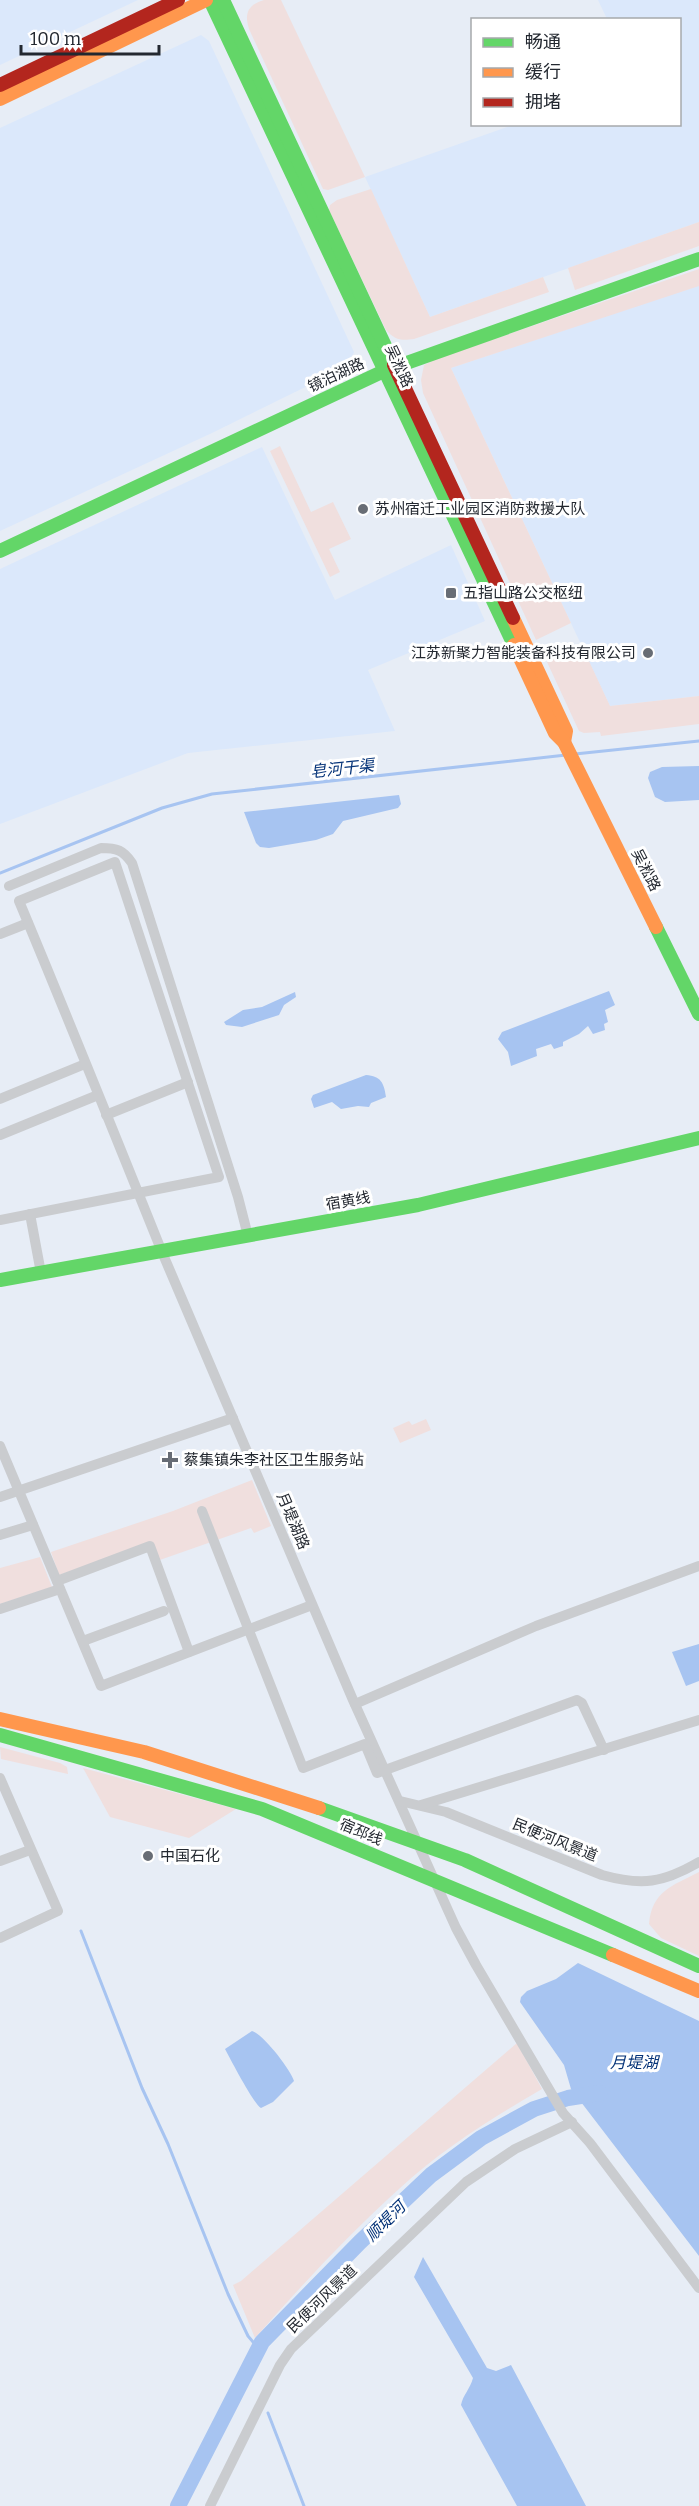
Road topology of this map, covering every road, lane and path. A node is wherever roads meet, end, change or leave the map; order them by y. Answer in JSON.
{"nodes":[{"id":1,"x":178,"y":0,"type":"edge"},
{"id":2,"x":208,"y":0,"type":"edge"},
{"id":3,"x":223,"y":0,"type":"edge"},
{"id":4,"x":0,"y":85,"type":"edge"},
{"id":5,"x":0,"y":99,"type":"edge"},
{"id":6,"x":699,"y":259,"type":"edge"},
{"id":7,"x":390,"y":369,"type":"junction"},
{"id":8,"x":0,"y":551,"type":"edge"},
{"id":9,"x":9,"y":886,"type":"dead end"},
{"id":10,"x":28,"y":922,"type":"junction"},
{"id":11,"x":0,"y":934,"type":"edge"},
{"id":12,"x":699,"y":1014,"type":"edge"},
{"id":13,"x":85,"y":1064,"type":"junction"},
{"id":14,"x":198,"y":1069,"type":"junction"},
{"id":15,"x":186,"y":1078,"type":"junction"},
{"id":16,"x":98,"y":1095,"type":"junction"},
{"id":17,"x":0,"y":1099,"type":"edge"},
{"id":18,"x":106,"y":1115,"type":"junction"},
{"id":19,"x":0,"y":1135,"type":"edge"},
{"id":20,"x":699,"y":1138,"type":"edge"},
{"id":21,"x":138,"y":1193,"type":"junction"},
{"id":22,"x":30,"y":1214,"type":"junction"},
{"id":23,"x":0,"y":1220,"type":"edge"},
{"id":24,"x":248,"y":1236,"type":"junction"},
{"id":25,"x":162,"y":1252,"type":"junction"},
{"id":26,"x":40,"y":1273,"type":"junction"},
{"id":27,"x":0,"y":1280,"type":"edge"},
{"id":28,"x":232,"y":1418,"type":"junction"},
{"id":29,"x":1,"y":1452,"type":"edge"},
{"id":30,"x":19,"y":1492,"type":"junction"},
{"id":31,"x":0,"y":1497,"type":"edge"},
{"id":32,"x":202,"y":1511,"type":"dead end"},
{"id":33,"x":33,"y":1525,"type":"junction"},
{"id":34,"x":0,"y":1535,"type":"edge"},
{"id":35,"x":699,"y":1566,"type":"edge"},
{"id":36,"x":59,"y":1585,"type":"junction"},
{"id":37,"x":312,"y":1605,"type":"junction"},
{"id":38,"x":0,"y":1609,"type":"edge"},
{"id":39,"x":164,"y":1611,"type":"dead end"},
{"id":40,"x":248,"y":1630,"type":"junction"},
{"id":41,"x":82,"y":1641,"type":"junction"},
{"id":42,"x":189,"y":1653,"type":"junction"},
{"id":43,"x":355,"y":1704,"type":"junction"},
{"id":44,"x":0,"y":1719,"type":"edge"},
{"id":45,"x":699,"y":1720,"type":"edge"},
{"id":46,"x":0,"y":1735,"type":"edge"},
{"id":47,"x":604,"y":1750,"type":"junction"},
{"id":48,"x":385,"y":1770,"type":"junction"},
{"id":49,"x":0,"y":1778,"type":"edge"},
{"id":50,"x":400,"y":1801,"type":"junction"},
{"id":51,"x":418,"y":1806,"type":"junction"},
{"id":52,"x":419,"y":1843,"type":"junction"},
{"id":53,"x":30,"y":1850,"type":"junction"},
{"id":54,"x":0,"y":1861,"type":"edge"},
{"id":55,"x":699,"y":1862,"type":"edge"},
{"id":56,"x":434,"y":1880,"type":"junction"},
{"id":57,"x":0,"y":1938,"type":"edge"},
{"id":58,"x":699,"y":1966,"type":"edge"},
{"id":59,"x":699,"y":1991,"type":"edge"},
{"id":60,"x":572,"y":2122,"type":"junction"},
{"id":61,"x":699,"y":2288,"type":"edge"},
{"id":62,"x":210,"y":2506,"type":"edge"}],
"edges":[{"from":1,"to":4,"type":"main road"},
{"from":2,"to":5,"type":"main road"},
{"from":2,"to":7,"type":"main road","name":"吴淞路"},
{"from":3,"to":7,"type":"main road","name":"吴淞路"},
{"from":6,"to":7,"type":"main road","name":"镜泊湖路"},
{"from":7,"to":8,"type":"main road","name":"镜泊湖路"},
{"from":7,"to":12,"type":"main road","name":"吴淞路"},
{"from":9,"to":14,"type":"street"},
{"from":10,"to":11,"type":"street"},
{"from":10,"to":13,"type":"street","name":"月堤湖路"},
{"from":10,"to":15,"type":"street","name":"月堤湖路"},
{"from":13,"to":16,"type":"street","name":"月堤湖路"},
{"from":13,"to":17,"type":"street"},
{"from":14,"to":15,"type":"street"},
{"from":14,"to":24,"type":"street"},
{"from":15,"to":18,"type":"street"},
{"from":15,"to":21,"type":"street"},
{"from":16,"to":18,"type":"street","name":"月堤湖路"},
{"from":16,"to":19,"type":"street"},
{"from":18,"to":21,"type":"street","name":"月堤湖路"},
{"from":20,"to":24,"type":"main road","name":"宿黄线"},
{"from":21,"to":22,"type":"street"},
{"from":21,"to":25,"type":"street","name":"月堤湖路"},
{"from":22,"to":23,"type":"street"},
{"from":22,"to":26,"type":"street"},
{"from":24,"to":25,"type":"main road","name":"宿黄线"},
{"from":25,"to":26,"type":"main road","name":"宿黄线"},
{"from":25,"to":28,"type":"street","name":"月堤湖路"},
{"from":26,"to":27,"type":"main road","name":"宿黄线"},
{"from":28,"to":30,"type":"street"},
{"from":28,"to":37,"type":"street","name":"月堤湖路"},
{"from":29,"to":30,"type":"street"},
{"from":30,"to":31,"type":"street"},
{"from":30,"to":33,"type":"street"},
{"from":32,"to":40,"type":"street"},
{"from":33,"to":34,"type":"street"},
{"from":33,"to":36,"type":"street"},
{"from":35,"to":43,"type":"street"},
{"from":36,"to":38,"type":"street"},
{"from":36,"to":41,"type":"street"},
{"from":36,"to":42,"type":"street"},
{"from":37,"to":40,"type":"street"},
{"from":37,"to":43,"type":"street","name":"月堤湖路"},
{"from":39,"to":41,"type":"street"},
{"from":40,"to":42,"type":"street"},
{"from":40,"to":48,"type":"street"},
{"from":41,"to":42,"type":"street"},
{"from":43,"to":48,"type":"street","name":"月堤湖路"},
{"from":44,"to":52,"type":"main road","name":"宿邳线"},
{"from":45,"to":47,"type":"street"},
{"from":46,"to":56,"type":"main road","name":"宿邳线"},
{"from":47,"to":48,"type":"street"},
{"from":47,"to":51,"type":"street"},
{"from":48,"to":50,"type":"street","name":"月堤湖路"},
{"from":49,"to":53,"type":"street"},
{"from":50,"to":51,"type":"street","name":"民便河风景道"},
{"from":50,"to":52,"type":"street","name":"月堤湖路"},
{"from":51,"to":55,"type":"street","name":"民便河风景道"},
{"from":52,"to":56,"type":"street","name":"月堤湖路"},
{"from":52,"to":58,"type":"main road","name":"宿邳线"},
{"from":53,"to":54,"type":"street"},
{"from":53,"to":57,"type":"street"},
{"from":56,"to":59,"type":"main road","name":"宿邳线"},
{"from":56,"to":60,"type":"street","name":"月堤湖路"},
{"from":60,"to":61,"type":"street","name":"月堤湖路"},
{"from":60,"to":62,"type":"street","name":"民便河风景道"}]}
